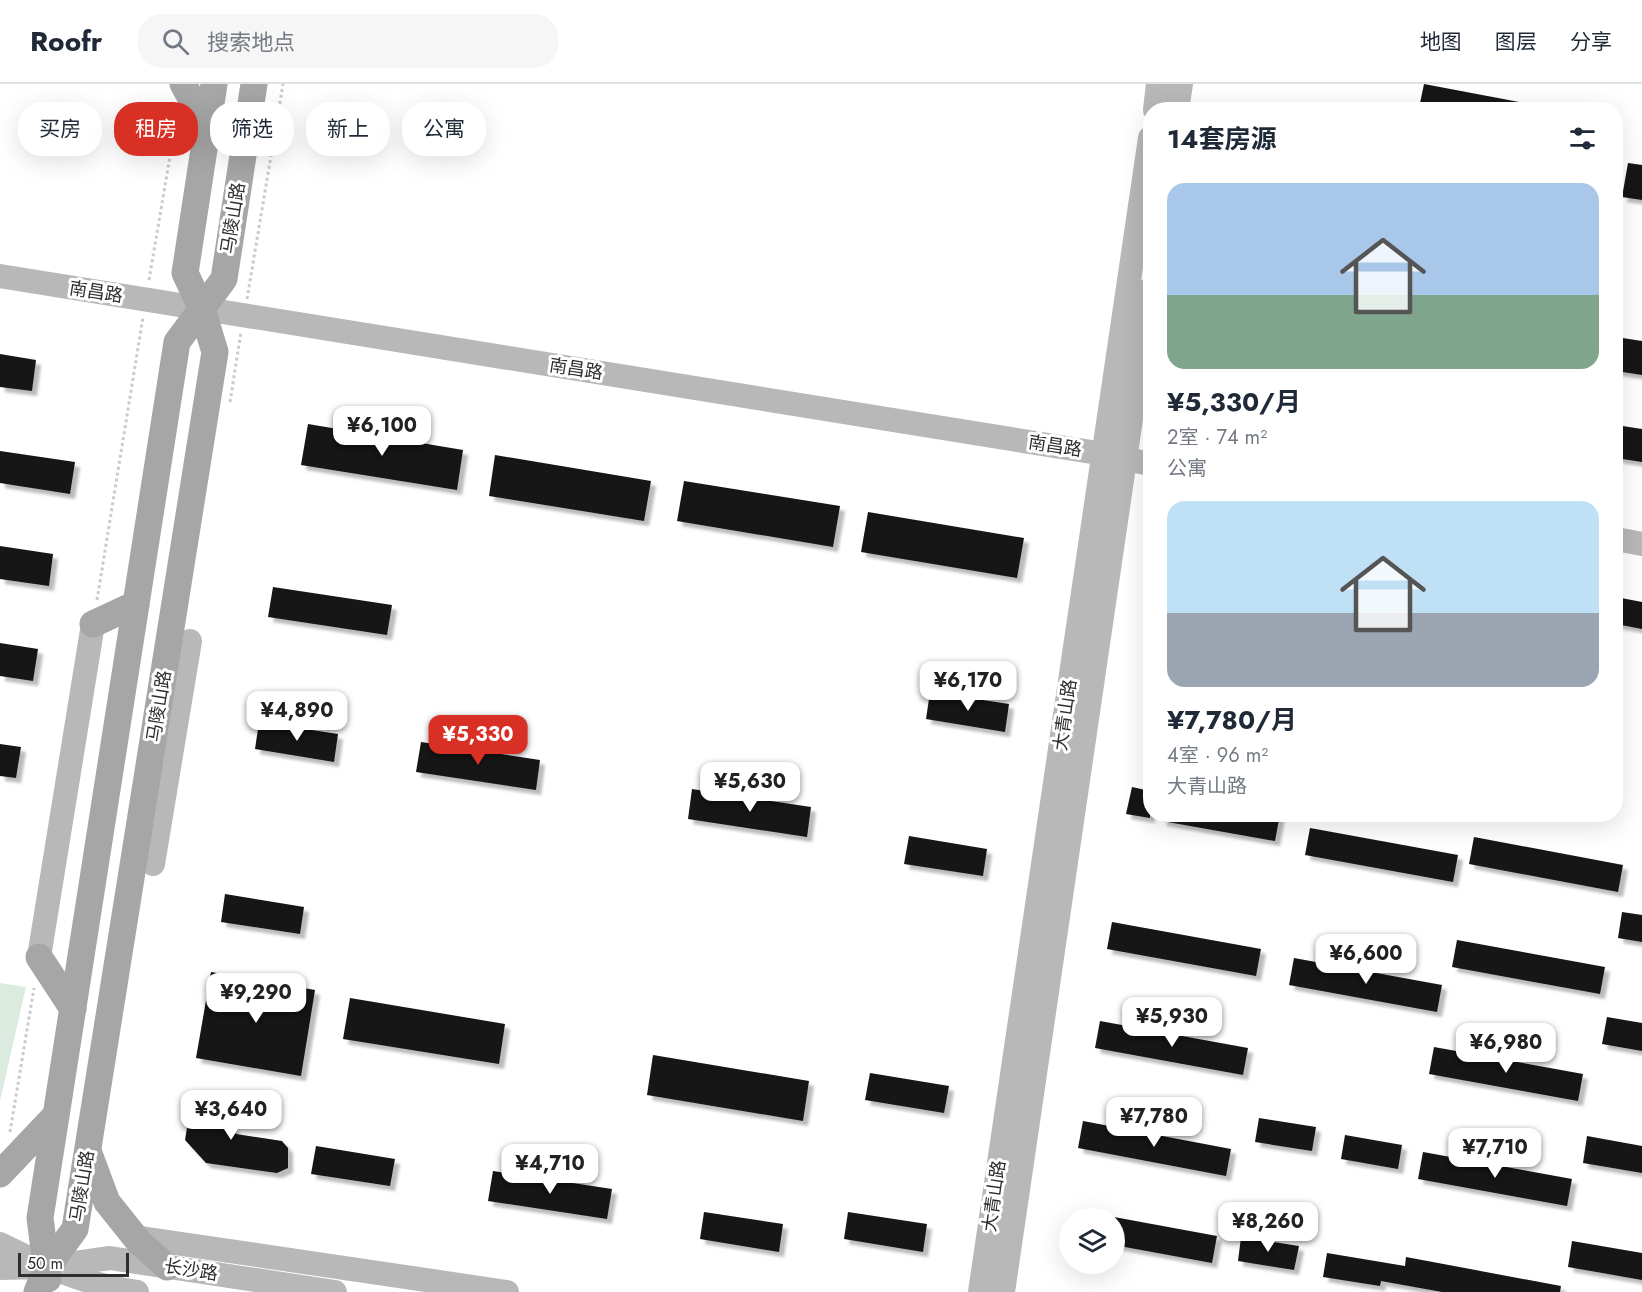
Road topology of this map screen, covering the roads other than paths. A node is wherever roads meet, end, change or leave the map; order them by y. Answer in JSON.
{"nodes":[{"id":1,"x":214,"y":84,"type":"edge"},
{"id":2,"x":254,"y":84,"type":"edge"},
{"id":3,"x":1158,"y":84,"type":"edge"},
{"id":4,"x":1181,"y":84,"type":"edge"},
{"id":5,"x":181,"y":95,"type":"edge"},
{"id":6,"x":1156,"y":102,"type":"edge"},
{"id":7,"x":1179,"y":102,"type":"edge"},
{"id":8,"x":207,"y":127,"type":"junction"},
{"id":9,"x":1143,"y":200,"type":"edge"},
{"id":10,"x":0,"y":276,"type":"edge"},
{"id":11,"x":202,"y":309,"type":"junction"},
{"id":12,"x":1143,"y":322,"type":"edge"},
{"id":13,"x":1114,"y":457,"type":"junction"},
{"id":14,"x":1143,"y":463,"type":"edge"},
{"id":15,"x":1623,"y":540,"type":"edge"},
{"id":16,"x":1642,"y":544,"type":"edge"},
{"id":17,"x":136,"y":604,"type":"junction"},
{"id":18,"x":173,"y":614,"type":"junction"},
{"id":19,"x":93,"y":624,"type":"joint"},
{"id":20,"x":190,"y":641,"type":"joint"},
{"id":21,"x":153,"y":864,"type":"joint"},
{"id":22,"x":130,"y":882,"type":"junction"},
{"id":23,"x":39,"y":957,"type":"joint"},
{"id":24,"x":73,"y":1009,"type":"junction"},
{"id":25,"x":56,"y":1115,"type":"junction"},
{"id":26,"x":87,"y":1151,"type":"junction"},
{"id":27,"x":0,"y":1174,"type":"edge"},
{"id":28,"x":134,"y":1237,"type":"junction"},
{"id":29,"x":0,"y":1244,"type":"edge"},
{"id":30,"x":314,"y":1263,"type":"junction"},
{"id":31,"x":167,"y":1267,"type":"junction"},
{"id":32,"x":0,"y":1268,"type":"edge"},
{"id":33,"x":48,"y":1280,"type":"edge"},
{"id":34,"x":287,"y":1285,"type":"junction"},
{"id":35,"x":37,"y":1292,"type":"edge"},
{"id":36,"x":137,"y":1292,"type":"edge"},
{"id":37,"x":335,"y":1292,"type":"edge"},
{"id":38,"x":507,"y":1292,"type":"edge"},
{"id":39,"x":980,"y":1292,"type":"edge"},
{"id":40,"x":1003,"y":1292,"type":"edge"}],
"edges":[{"from":1,"to":8,"type":"main road","name":"马陵山路"},
{"from":2,"to":11,"type":"main road","name":"马陵山路"},
{"from":3,"to":6,"type":"street"},
{"from":4,"to":7,"type":"street"},
{"from":5,"to":8,"type":"main road"},
{"from":8,"to":11,"type":"main road","name":"马陵山路"},
{"from":9,"to":13,"type":"street","name":"大青山路"},
{"from":10,"to":11,"type":"street","name":"南昌路"},
{"from":11,"to":13,"type":"street","name":"南昌路"},
{"from":11,"to":17,"type":"main road","name":"马陵山路"},
{"from":11,"to":18,"type":"main road","name":"马陵山路"},
{"from":12,"to":13,"type":"street","name":"大青山路"},
{"from":13,"to":14,"type":"street","name":"南昌路"},
{"from":13,"to":39,"type":"street","name":"大青山路"},
{"from":13,"to":40,"type":"street","name":"大青山路"},
{"from":15,"to":16,"type":"street"},
{"from":17,"to":19,"type":"main road"},
{"from":17,"to":24,"type":"main road","name":"马陵山路"},
{"from":18,"to":20,"type":"main road"},
{"from":18,"to":22,"type":"main road","name":"马陵山路"},
{"from":19,"to":23,"type":"street"},
{"from":20,"to":21,"type":"street"},
{"from":21,"to":22,"type":"main road"},
{"from":22,"to":26,"type":"main road","name":"马陵山路"},
{"from":23,"to":24,"type":"main road"},
{"from":24,"to":25,"type":"main road","name":"马陵山路"},
{"from":25,"to":27,"type":"main road"},
{"from":25,"to":33,"type":"main road","name":"马陵山路"},
{"from":26,"to":28,"type":"main road"},
{"from":26,"to":33,"type":"main road","name":"马陵山路"},
{"from":28,"to":30,"type":"street"},
{"from":28,"to":31,"type":"main road"},
{"from":29,"to":33,"type":"street","name":"长沙路"},
{"from":30,"to":34,"type":"street"},
{"from":30,"to":38,"type":"street"},
{"from":31,"to":33,"type":"street","name":"长沙路"},
{"from":31,"to":34,"type":"street","name":"长沙路"},
{"from":32,"to":33,"type":"street","name":"长沙路"},
{"from":33,"to":35,"type":"main road"},
{"from":33,"to":36,"type":"street","name":"长沙路"},
{"from":34,"to":37,"type":"street","name":"长沙路"}]}
